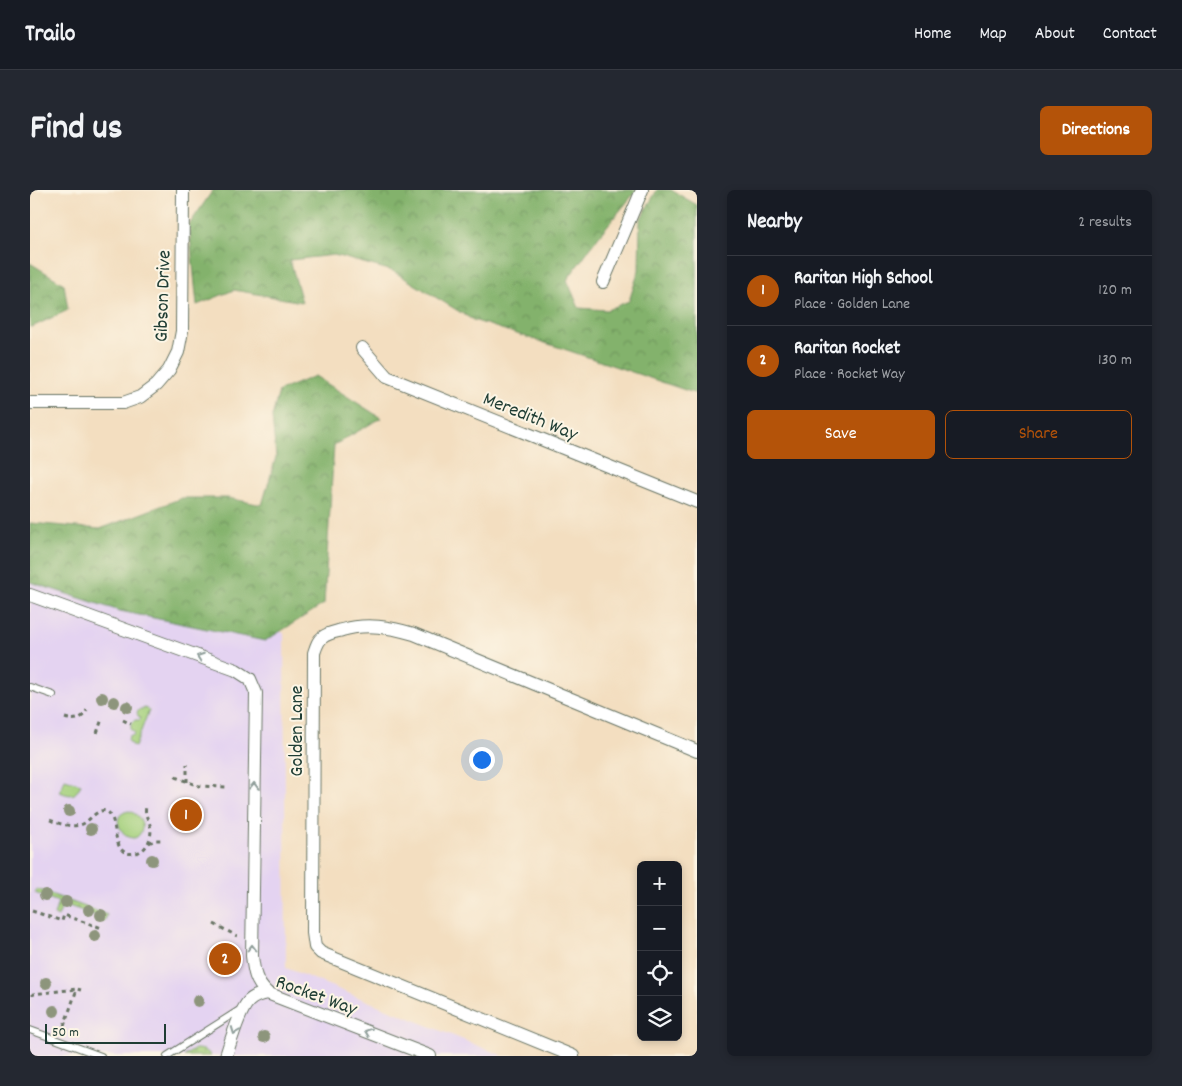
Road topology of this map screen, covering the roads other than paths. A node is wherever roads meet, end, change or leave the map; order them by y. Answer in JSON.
{"nodes":[{"id":1,"x":183,"y":190,"type":"edge"},
{"id":2,"x":642,"y":190,"type":"edge"},
{"id":3,"x":603,"y":282,"type":"dead end"},
{"id":4,"x":362,"y":348,"type":"dead end"},
{"id":5,"x":30,"y":403,"type":"edge"},
{"id":6,"x":697,"y":502,"type":"edge"},
{"id":7,"x":30,"y":595,"type":"edge"},
{"id":8,"x":30,"y":687,"type":"edge"},
{"id":9,"x":53,"y":695,"type":"dead end"},
{"id":10,"x":697,"y":751,"type":"edge"},
{"id":11,"x":267,"y":992,"type":"junction"},
{"id":12,"x":244,"y":1007,"type":"junction"},
{"id":13,"x":30,"y":1030,"type":"edge"},
{"id":14,"x":101,"y":1056,"type":"edge"},
{"id":15,"x":167,"y":1056,"type":"edge"},
{"id":16,"x":226,"y":1056,"type":"edge"},
{"id":17,"x":430,"y":1056,"type":"edge"},
{"id":18,"x":573,"y":1056,"type":"edge"}],
"edges":[{"from":1,"to":5,"type":"street","name":"Gibson Drive"},
{"from":2,"to":3,"type":"street"},
{"from":4,"to":6,"type":"street","name":"Meredith Way"},
{"from":11,"to":7,"type":"street","one_way":true},
{"from":8,"to":9,"type":"lane"},
{"from":10,"to":18,"type":"street","name":"Golden Lane"},
{"from":11,"to":12,"type":"street","name":"Rocket Way"},
{"from":17,"to":11,"type":"street","name":"Rocket Way","one_way":true},
{"from":12,"to":15,"type":"lane"},
{"from":12,"to":16,"type":"street","one_way":true},
{"from":13,"to":14,"type":"lane"}]}
